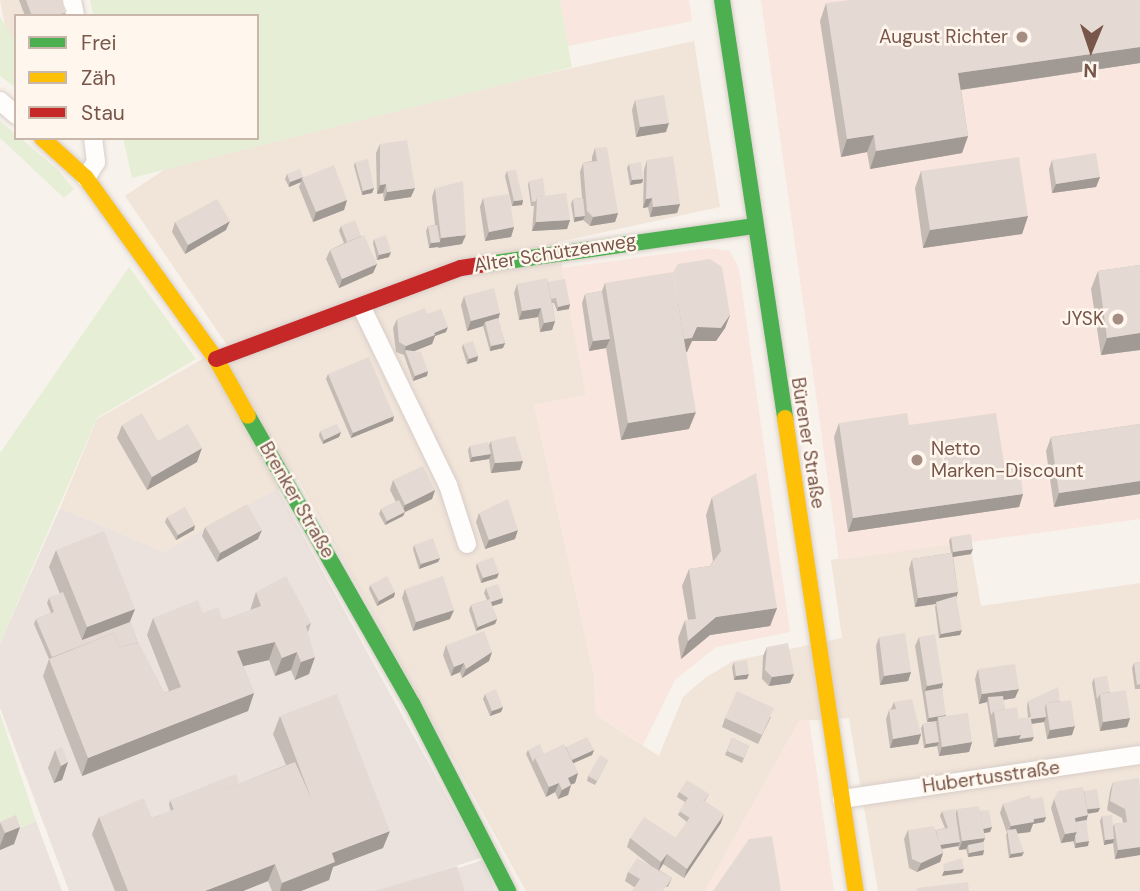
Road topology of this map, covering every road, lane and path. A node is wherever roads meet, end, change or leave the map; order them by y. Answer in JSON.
{"nodes":[{"id":1,"x":722,"y":0,"type":"edge"},
{"id":2,"x":0,"y":101,"type":"edge"},
{"id":3,"x":14,"y":113,"type":"edge"},
{"id":4,"x":44,"y":140,"type":"edge"},
{"id":5,"x":93,"y":140,"type":"edge"},
{"id":6,"x":86,"y":178,"type":"junction"},
{"id":7,"x":754,"y":226,"type":"junction"},
{"id":8,"x":362,"y":308,"type":"junction"},
{"id":9,"x":216,"y":359,"type":"junction"},
{"id":10,"x":467,"y":544,"type":"dead end"},
{"id":11,"x":1140,"y":755,"type":"edge"},
{"id":12,"x":842,"y":799,"type":"junction"},
{"id":13,"x":509,"y":891,"type":"edge"},
{"id":14,"x":856,"y":891,"type":"edge"}],
"edges":[{"from":1,"to":7,"type":"street","name":"Bürener Straße"},
{"from":2,"to":3,"type":"street"},
{"from":4,"to":6,"type":"street","name":"Brenker Straße"},
{"from":5,"to":6,"type":"street"},
{"from":6,"to":9,"type":"street","name":"Brenker Straße"},
{"from":7,"to":8,"type":"street","name":"Alter Schützenweg"},
{"from":7,"to":12,"type":"street","name":"Bürener Straße"},
{"from":8,"to":9,"type":"street","name":"Alter Schützenweg"},
{"from":8,"to":10,"type":"street"},
{"from":9,"to":13,"type":"street","name":"Brenker Straße"},
{"from":11,"to":12,"type":"street","name":"Hubertusstraße"},
{"from":12,"to":14,"type":"street","name":"Bürener Straße"}]}
